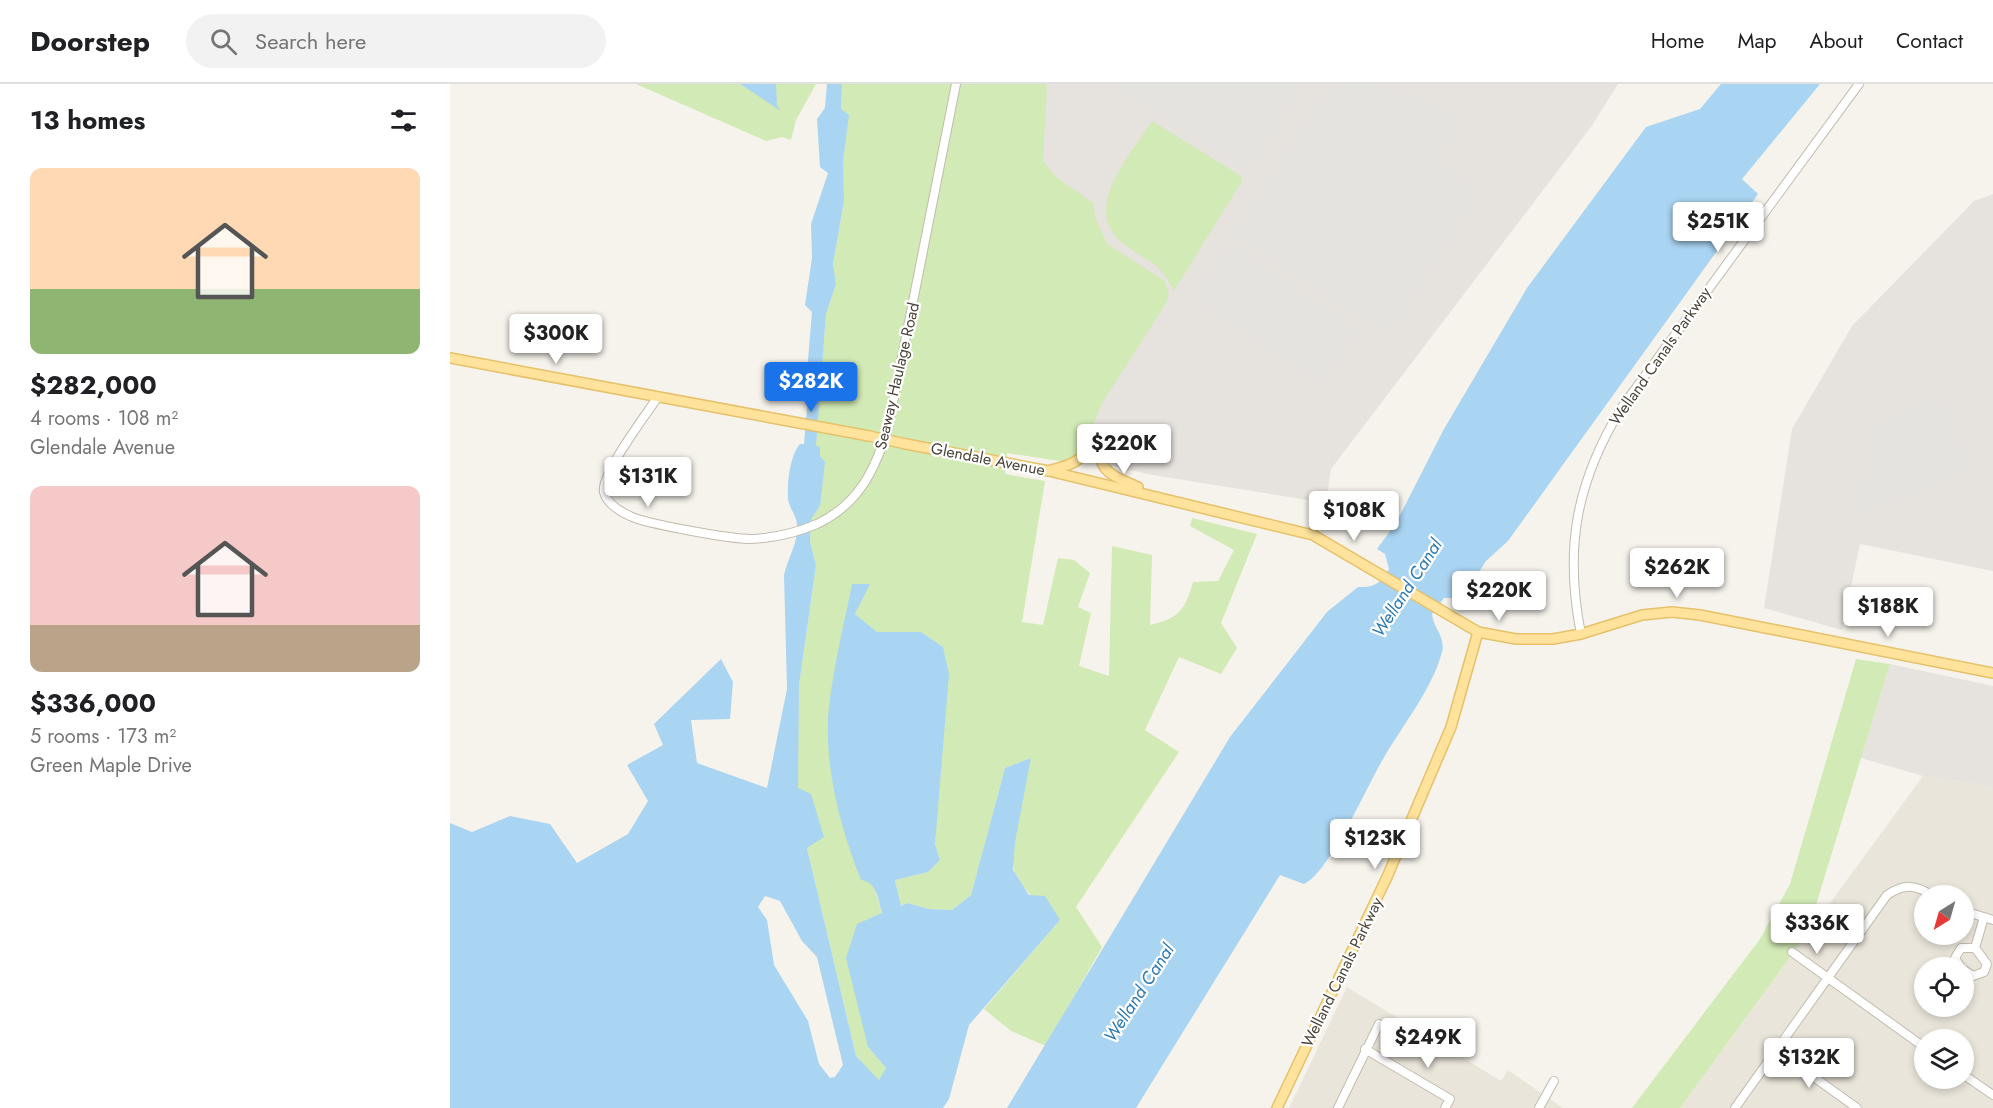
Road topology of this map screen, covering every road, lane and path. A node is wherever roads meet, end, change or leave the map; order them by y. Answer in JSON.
{"nodes":[{"id":1,"x":956,"y":84,"type":"edge"},
{"id":2,"x":1859,"y":84,"type":"edge"},
{"id":3,"x":450,"y":358,"type":"edge"},
{"id":4,"x":657,"y":398,"type":"junction"},
{"id":5,"x":1049,"y":471,"type":"junction"},
{"id":6,"x":1157,"y":496,"type":"junction"},
{"id":7,"x":1478,"y":632,"type":"junction"},
{"id":8,"x":1581,"y":634,"type":"junction"},
{"id":9,"x":1993,"y":673,"type":"edge"},
{"id":10,"x":1914,"y":886,"type":"edge"},
{"id":11,"x":1974,"y":914,"type":"edge"},
{"id":12,"x":1984,"y":918,"type":"junction"},
{"id":13,"x":1993,"y":920,"type":"edge"},
{"id":14,"x":1975,"y":948,"type":"junction"},
{"id":15,"x":1792,"y":952,"type":"dead end"},
{"id":16,"x":1956,"y":957,"type":"edge"},
{"id":17,"x":1974,"y":976,"type":"edge"},
{"id":18,"x":1828,"y":979,"type":"junction"},
{"id":19,"x":1379,"y":1024,"type":"dead end"},
{"id":20,"x":1914,"y":1040,"type":"edge"},
{"id":21,"x":1365,"y":1049,"type":"junction"},
{"id":22,"x":1776,"y":1050,"type":"junction"},
{"id":23,"x":1554,"y":1080,"type":"dead end"},
{"id":24,"x":1974,"y":1082,"type":"edge"},
{"id":25,"x":1993,"y":1095,"type":"edge"},
{"id":26,"x":1277,"y":1108,"type":"edge"},
{"id":27,"x":1338,"y":1108,"type":"edge"},
{"id":28,"x":1445,"y":1108,"type":"edge"},
{"id":29,"x":1539,"y":1108,"type":"edge"},
{"id":30,"x":1735,"y":1108,"type":"edge"},
{"id":31,"x":1857,"y":1108,"type":"edge"}],
"edges":[{"from":1,"to":4,"type":"street","name":"Seaway Haulage Road"},
{"from":2,"to":8,"type":"street","name":"Welland Canals Parkway"},
{"from":3,"to":4,"type":"main road","name":"Glendale Avenue"},
{"from":4,"to":5,"type":"main road","name":"Glendale Avenue","bridge":true},
{"from":5,"to":6,"type":"main road","name":"Glendale Avenue"},
{"from":5,"to":6,"type":"main road"},
{"from":6,"to":7,"type":"main road","name":"Glendale Avenue"},
{"from":7,"to":8,"type":"main road","name":"Glendale Avenue"},
{"from":7,"to":26,"type":"main road","name":"Welland Canals Parkway"},
{"from":8,"to":9,"type":"main road","name":"Glendale Avenue"},
{"from":10,"to":18,"type":"street"},
{"from":11,"to":12,"type":"street"},
{"from":12,"to":13,"type":"street"},
{"from":12,"to":14,"type":"street"},
{"from":14,"to":16,"type":"street"},
{"from":14,"to":17,"type":"street"},
{"from":15,"to":18,"type":"street"},
{"from":18,"to":20,"type":"street"},
{"from":18,"to":22,"type":"street"},
{"from":19,"to":21,"type":"street"},
{"from":21,"to":27,"type":"street"},
{"from":21,"to":28,"type":"street"},
{"from":22,"to":30,"type":"street"},
{"from":22,"to":31,"type":"street"},
{"from":23,"to":29,"type":"street"},
{"from":24,"to":25,"type":"street"}]}
